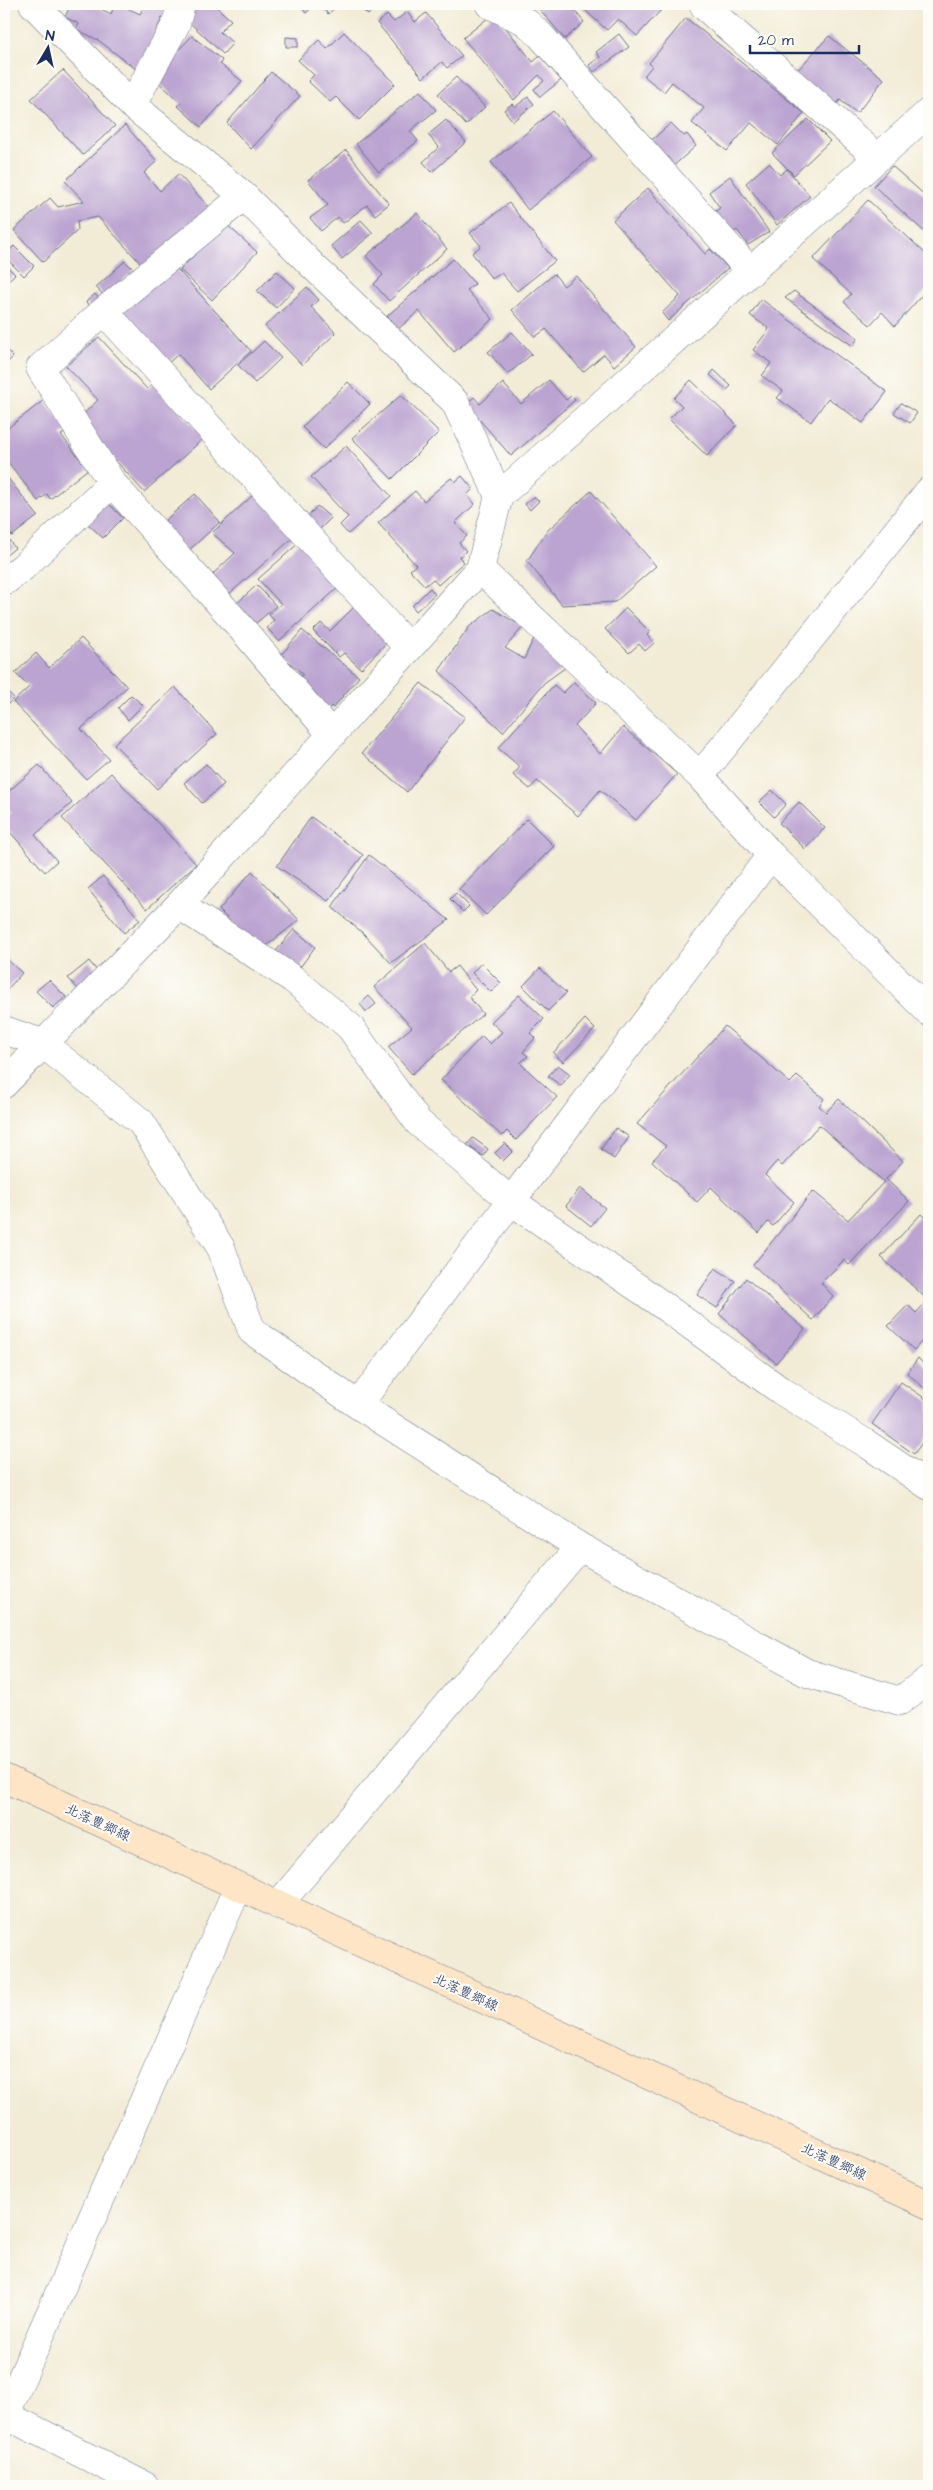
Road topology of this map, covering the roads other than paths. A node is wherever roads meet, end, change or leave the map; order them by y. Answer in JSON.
{"nodes":[{"id":1,"x":33,"y":4,"type":"edge"},
{"id":2,"x":181,"y":4,"type":"edge"},
{"id":3,"x":489,"y":4,"type":"edge"},
{"id":4,"x":705,"y":4,"type":"edge"},
{"id":5,"x":132,"y":105,"type":"junction"},
{"id":6,"x":929,"y":112,"type":"edge"},
{"id":7,"x":877,"y":157,"type":"junction"},
{"id":8,"x":244,"y":196,"type":"junction"},
{"id":9,"x":751,"y":272,"type":"junction"},
{"id":10,"x":104,"y":311,"type":"junction"},
{"id":11,"x":112,"y":483,"type":"junction"},
{"id":12,"x":929,"y":491,"type":"edge"},
{"id":13,"x":499,"y":496,"type":"junction"},
{"id":14,"x":480,"y":569,"type":"junction"},
{"id":15,"x":4,"y":582,"type":"edge"},
{"id":16,"x":408,"y":647,"type":"junction"},
{"id":17,"x":332,"y":735,"type":"junction"},
{"id":18,"x":700,"y":776,"type":"junction"},
{"id":19,"x":771,"y":855,"type":"junction"},
{"id":20,"x":179,"y":904,"type":"junction"},
{"id":21,"x":929,"y":1012,"type":"edge"},
{"id":22,"x":4,"y":1030,"type":"edge"},
{"id":23,"x":42,"y":1042,"type":"junction"},
{"id":24,"x":4,"y":1084,"type":"edge"},
{"id":25,"x":511,"y":1202,"type":"junction"},
{"id":26,"x":358,"y":1405,"type":"junction"},
{"id":27,"x":929,"y":1486,"type":"edge"},
{"id":28,"x":580,"y":1546,"type":"junction"},
{"id":29,"x":929,"y":1679,"type":"edge"},
{"id":30,"x":4,"y":1778,"type":"edge"},
{"id":31,"x":238,"y":1887,"type":"junction"},
{"id":32,"x":278,"y":1905,"type":"junction"},
{"id":33,"x":929,"y":2205,"type":"edge"},
{"id":34,"x":4,"y":2416,"type":"edge"},
{"id":35,"x":145,"y":2486,"type":"edge"}],
"edges":[{"from":1,"to":5,"type":"street"},
{"from":2,"to":5,"type":"street"},
{"from":3,"to":9,"type":"street"},
{"from":4,"to":7,"type":"street"},
{"from":5,"to":8,"type":"street"},
{"from":6,"to":7,"type":"street"},
{"from":7,"to":9,"type":"street"},
{"from":8,"to":10,"type":"street"},
{"from":8,"to":13,"type":"street"},
{"from":9,"to":13,"type":"street"},
{"from":10,"to":11,"type":"street"},
{"from":10,"to":16,"type":"street"},
{"from":11,"to":15,"type":"street"},
{"from":11,"to":17,"type":"street"},
{"from":12,"to":18,"type":"street"},
{"from":13,"to":14,"type":"street"},
{"from":14,"to":16,"type":"street"},
{"from":14,"to":18,"type":"street"},
{"from":16,"to":17,"type":"street"},
{"from":17,"to":20,"type":"street"},
{"from":18,"to":19,"type":"street"},
{"from":19,"to":21,"type":"street"},
{"from":19,"to":25,"type":"street"},
{"from":20,"to":23,"type":"street"},
{"from":20,"to":25,"type":"street"},
{"from":22,"to":23,"type":"street"},
{"from":23,"to":24,"type":"street"},
{"from":23,"to":26,"type":"street"},
{"from":25,"to":26,"type":"street"},
{"from":25,"to":27,"type":"street"},
{"from":26,"to":28,"type":"street"},
{"from":28,"to":29,"type":"street"},
{"from":28,"to":32,"type":"street"},
{"from":30,"to":31,"type":"main road","name":"北落豊郷線"},
{"from":31,"to":32,"type":"main road","name":"北落豊郷線"},
{"from":31,"to":34,"type":"street"},
{"from":32,"to":33,"type":"main road","name":"北落豊郷線"},
{"from":34,"to":35,"type":"street"}]}
